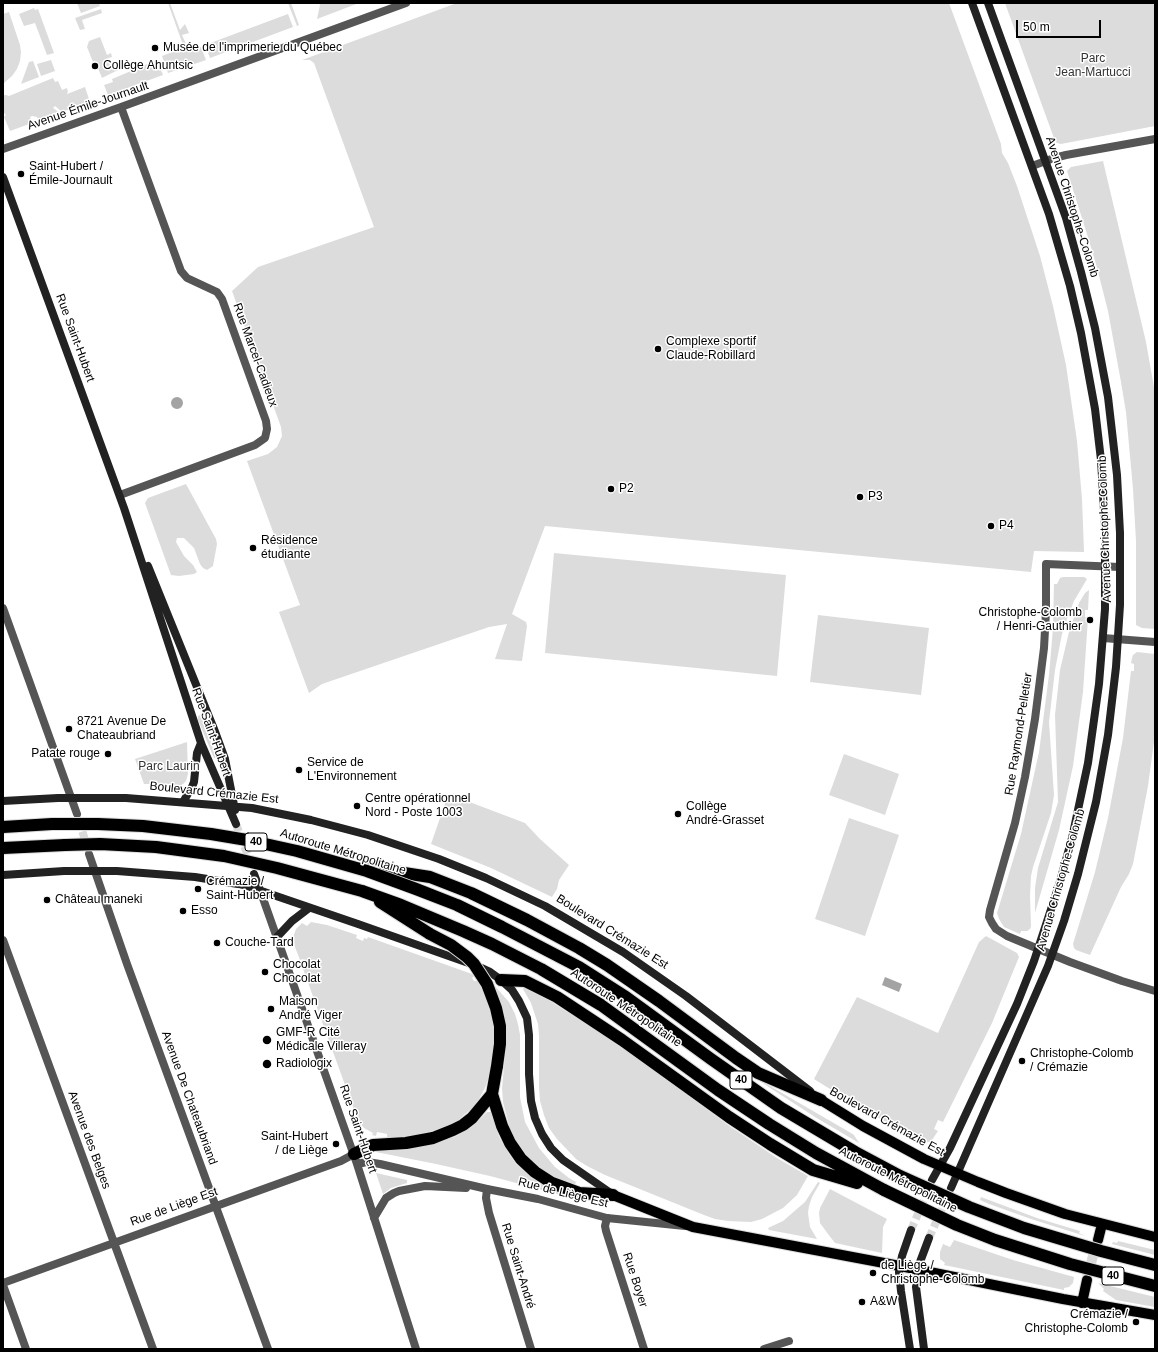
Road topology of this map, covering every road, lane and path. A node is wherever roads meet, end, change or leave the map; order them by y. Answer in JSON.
{"nodes":[{"id":1,"x":406,"y":3,"type":"edge"},
{"id":2,"x":972,"y":3,"type":"edge"},
{"id":3,"x":988,"y":3,"type":"edge"},
{"id":4,"x":121,"y":107,"type":"junction"},
{"id":5,"x":1155,"y":139,"type":"edge"},
{"id":6,"x":3,"y":149,"type":"edge"},
{"id":7,"x":1046,"y":161,"type":"junction"},
{"id":8,"x":1032,"y":166,"type":"junction"},
{"id":9,"x":3,"y":177,"type":"edge"},
{"id":10,"x":120,"y":495,"type":"junction"},
{"id":11,"x":124,"y":508,"type":"junction"},
{"id":12,"x":1106,"y":566,"type":"junction"},
{"id":13,"x":1120,"y":567,"type":"junction"},
{"id":14,"x":3,"y":608,"type":"edge"},
{"id":15,"x":1104,"y":638,"type":"junction"},
{"id":16,"x":1118,"y":639,"type":"junction"},
{"id":17,"x":1155,"y":642,"type":"edge"},
{"id":18,"x":201,"y":743,"type":"junction"},
{"id":19,"x":71,"y":798,"type":"junction"},
{"id":20,"x":3,"y":801,"type":"edge"},
{"id":21,"x":183,"y":802,"type":"junction"},
{"id":22,"x":231,"y":806,"type":"junction"},
{"id":23,"x":77,"y":814,"type":"tunnel mouth"},
{"id":24,"x":3,"y":827,"type":"edge"},
{"id":25,"x":3,"y":848,"type":"edge"},
{"id":26,"x":89,"y":854,"type":"tunnel mouth"},
{"id":27,"x":342,"y":864,"type":"junction"},
{"id":28,"x":94,"y":870,"type":"junction"},
{"id":29,"x":254,"y":874,"type":"tunnel mouth"},
{"id":30,"x":3,"y":875,"type":"edge"},
{"id":31,"x":260,"y":890,"type":"junction"},
{"id":32,"x":362,"y":891,"type":"junction"},
{"id":33,"x":310,"y":908,"type":"junction"},
{"id":34,"x":277,"y":937,"type":"junction"},
{"id":35,"x":3,"y":940,"type":"edge"},
{"id":36,"x":1038,"y":949,"type":"junction"},
{"id":37,"x":1052,"y":955,"type":"junction"},
{"id":38,"x":501,"y":980,"type":"junction"},
{"id":39,"x":1155,"y":991,"type":"edge"},
{"id":40,"x":492,"y":1094,"type":"junction"},
{"id":41,"x":821,"y":1100,"type":"junction"},
{"id":42,"x":356,"y":1159,"type":"junction"},
{"id":43,"x":939,"y":1166,"type":"junction"},
{"id":44,"x":958,"y":1173,"type":"junction"},
{"id":45,"x":932,"y":1180,"type":"tunnel mouth"},
{"id":46,"x":951,"y":1188,"type":"tunnel mouth"},
{"id":47,"x":487,"y":1189,"type":"junction"},
{"id":48,"x":884,"y":1190,"type":"junction"},
{"id":49,"x":613,"y":1195,"type":"junction"},
{"id":50,"x":216,"y":1206,"type":"junction"},
{"id":51,"x":374,"y":1218,"type":"junction"},
{"id":52,"x":607,"y":1218,"type":"junction"},
{"id":53,"x":1102,"y":1224,"type":"junction"},
{"id":54,"x":693,"y":1227,"type":"junction"},
{"id":55,"x":911,"y":1230,"type":"tunnel mouth"},
{"id":56,"x":1155,"y":1237,"type":"edge"},
{"id":57,"x":929,"y":1238,"type":"tunnel mouth"},
{"id":58,"x":1098,"y":1240,"type":"tunnel mouth"},
{"id":59,"x":114,"y":1243,"type":"junction"},
{"id":60,"x":1155,"y":1265,"type":"edge"},
{"id":61,"x":900,"y":1266,"type":"junction"},
{"id":62,"x":918,"y":1270,"type":"junction"},
{"id":63,"x":1086,"y":1280,"type":"tunnel mouth"},
{"id":64,"x":3,"y":1284,"type":"edge"},
{"id":65,"x":1155,"y":1286,"type":"edge"},
{"id":66,"x":1082,"y":1302,"type":"junction"},
{"id":67,"x":1155,"y":1315,"type":"edge"},
{"id":68,"x":789,"y":1341,"type":"dead end"},
{"id":69,"x":26,"y":1349,"type":"edge"},
{"id":70,"x":153,"y":1349,"type":"edge"},
{"id":71,"x":268,"y":1349,"type":"edge"},
{"id":72,"x":416,"y":1349,"type":"edge"},
{"id":73,"x":531,"y":1349,"type":"edge"},
{"id":74,"x":644,"y":1349,"type":"edge"},
{"id":75,"x":764,"y":1349,"type":"edge"},
{"id":76,"x":910,"y":1349,"type":"edge"},
{"id":77,"x":924,"y":1349,"type":"edge"}],
"edges":[{"from":1,"to":4,"type":"street","name":"Avenue Émile-Journault"},
{"from":2,"to":8,"type":"main road","name":"Avenue Christophe-Colomb"},
{"from":3,"to":7,"type":"main road","name":"Avenue Christophe-Colomb"},
{"from":4,"to":6,"type":"street","name":"Avenue Émile-Journault"},
{"from":4,"to":10,"type":"street","name":"Rue Marcel-Cadieux"},
{"from":5,"to":7,"type":"street"},
{"from":7,"to":8,"type":"street"},
{"from":7,"to":13,"type":"main road","name":"Avenue Christophe-Colomb"},
{"from":8,"to":12,"type":"main road","name":"Avenue Christophe-Colomb"},
{"from":9,"to":10,"type":"main road","name":"Rue Saint-Hubert"},
{"from":10,"to":11,"type":"main road","name":"Rue Saint-Hubert"},
{"from":11,"to":18,"type":"main road","name":"Rue Saint-Hubert"},
{"from":11,"to":22,"type":"main road","name":"Rue Saint-Hubert"},
{"from":12,"to":13,"type":"street","name":"Rue Raymond-Pelletier"},
{"from":12,"to":15,"type":"main road","name":"Avenue Christophe-Colomb"},
{"from":12,"to":36,"type":"street","name":"Rue Raymond-Pelletier"},
{"from":13,"to":16,"type":"main road","name":"Avenue Christophe-Colomb"},
{"from":14,"to":19,"type":"street"},
{"from":15,"to":16,"type":"street"},
{"from":15,"to":36,"type":"main road","name":"Avenue Christophe-Colomb"},
{"from":16,"to":17,"type":"street"},
{"from":16,"to":37,"type":"main road","name":"Avenue Christophe-Colomb"},
{"from":18,"to":21,"type":"main road"},
{"from":18,"to":22,"type":"main road","name":"Rue Saint-Hubert"},
{"from":19,"to":20,"type":"main road","name":"Boulevard Crémazie Est"},
{"from":19,"to":21,"type":"main road","name":"Boulevard Crémazie Est"},
{"from":19,"to":23,"type":"street"},
{"from":21,"to":22,"type":"main road","name":"Boulevard Crémazie Est"},
{"from":22,"to":41,"type":"main road","name":"Boulevard Crémazie Est"},
{"from":24,"to":27,"type":"highway","name":"Autoroute Métropolitaine","number":"40","bridge":true},
{"from":25,"to":32,"type":"highway","name":"Autoroute Métropolitaine","number":"40","bridge":true},
{"from":26,"to":28,"type":"street","name":"Avenue De Chateaubriand"},
{"from":27,"to":41,"type":"highway","bridge":true},
{"from":27,"to":60,"type":"highway","name":"Autoroute Métropolitaine","number":"40","bridge":true},
{"from":28,"to":30,"type":"main road"},
{"from":28,"to":31,"type":"main road"},
{"from":28,"to":50,"type":"street","name":"Avenue De Chateaubriand"},
{"from":29,"to":31,"type":"main road","name":"Rue Saint-Hubert"},
{"from":31,"to":33,"type":"main road"},
{"from":31,"to":34,"type":"street","name":"Rue Saint-Hubert"},
{"from":32,"to":40,"type":"highway","bridge":true},
{"from":32,"to":48,"type":"highway","name":"Autoroute Métropolitaine","number":"40"},
{"from":33,"to":34,"type":"main road"},
{"from":33,"to":38,"type":"main road"},
{"from":34,"to":42,"type":"street","name":"Rue Saint-Hubert"},
{"from":35,"to":59,"type":"street","name":"Avenue des Belges"},
{"from":36,"to":37,"type":"street","name":"Rue Raymond-Pelletier"},
{"from":36,"to":43,"type":"main road","name":"Avenue Christophe-Colomb"},
{"from":37,"to":39,"type":"street","name":"Rue Raymond-Pelletier"},
{"from":37,"to":44,"type":"main road","name":"Avenue Christophe-Colomb"},
{"from":38,"to":48,"type":"highway"},
{"from":38,"to":49,"type":"main road"},
{"from":40,"to":42,"type":"highway"},
{"from":40,"to":49,"type":"highway"},
{"from":41,"to":43,"type":"main road","name":"Boulevard Crémazie Est"},
{"from":42,"to":47,"type":"street","name":"Rue de Liège Est"},
{"from":42,"to":50,"type":"street","name":"Rue de Liège Est"},
{"from":42,"to":51,"type":"street","name":"Rue Saint-Hubert"},
{"from":43,"to":44,"type":"main road","name":"Boulevard Crémazie Est"},
{"from":43,"to":45,"type":"main road","name":"Avenue Christophe-Colomb"},
{"from":44,"to":46,"type":"main road","name":"Avenue Christophe-Colomb"},
{"from":44,"to":53,"type":"main road","name":"Boulevard Crémazie Est"},
{"from":47,"to":51,"type":"street"},
{"from":47,"to":52,"type":"street","name":"Rue de Liège Est"},
{"from":47,"to":73,"type":"street","name":"Rue Saint-André"},
{"from":48,"to":65,"type":"highway","name":"Autoroute Métropolitaine","number":"40","bridge":true},
{"from":49,"to":54,"type":"main road"},
{"from":50,"to":59,"type":"street","name":"Rue de Liège Est"},
{"from":50,"to":71,"type":"street","name":"Avenue De Chateaubriand"},
{"from":51,"to":72,"type":"street","name":"Rue Saint-Hubert"},
{"from":52,"to":54,"type":"street","name":"Rue de Liège Est"},
{"from":52,"to":74,"type":"street","name":"Rue Boyer"},
{"from":53,"to":56,"type":"main road","name":"Boulevard Crémazie Est"},
{"from":53,"to":58,"type":"main road"},
{"from":54,"to":61,"type":"main road","name":"Rue de Liège Est"},
{"from":55,"to":61,"type":"main road"},
{"from":57,"to":62,"type":"main road"},
{"from":59,"to":64,"type":"street","name":"Rue de Liège Est"},
{"from":59,"to":70,"type":"street","name":"Avenue des Belges"},
{"from":61,"to":62,"type":"main road"},
{"from":61,"to":76,"type":"main road"},
{"from":62,"to":66,"type":"main road"},
{"from":62,"to":77,"type":"main road"},
{"from":63,"to":66,"type":"main road"},
{"from":64,"to":69,"type":"street"},
{"from":66,"to":67,"type":"main road"},
{"from":68,"to":75,"type":"street"}]}
